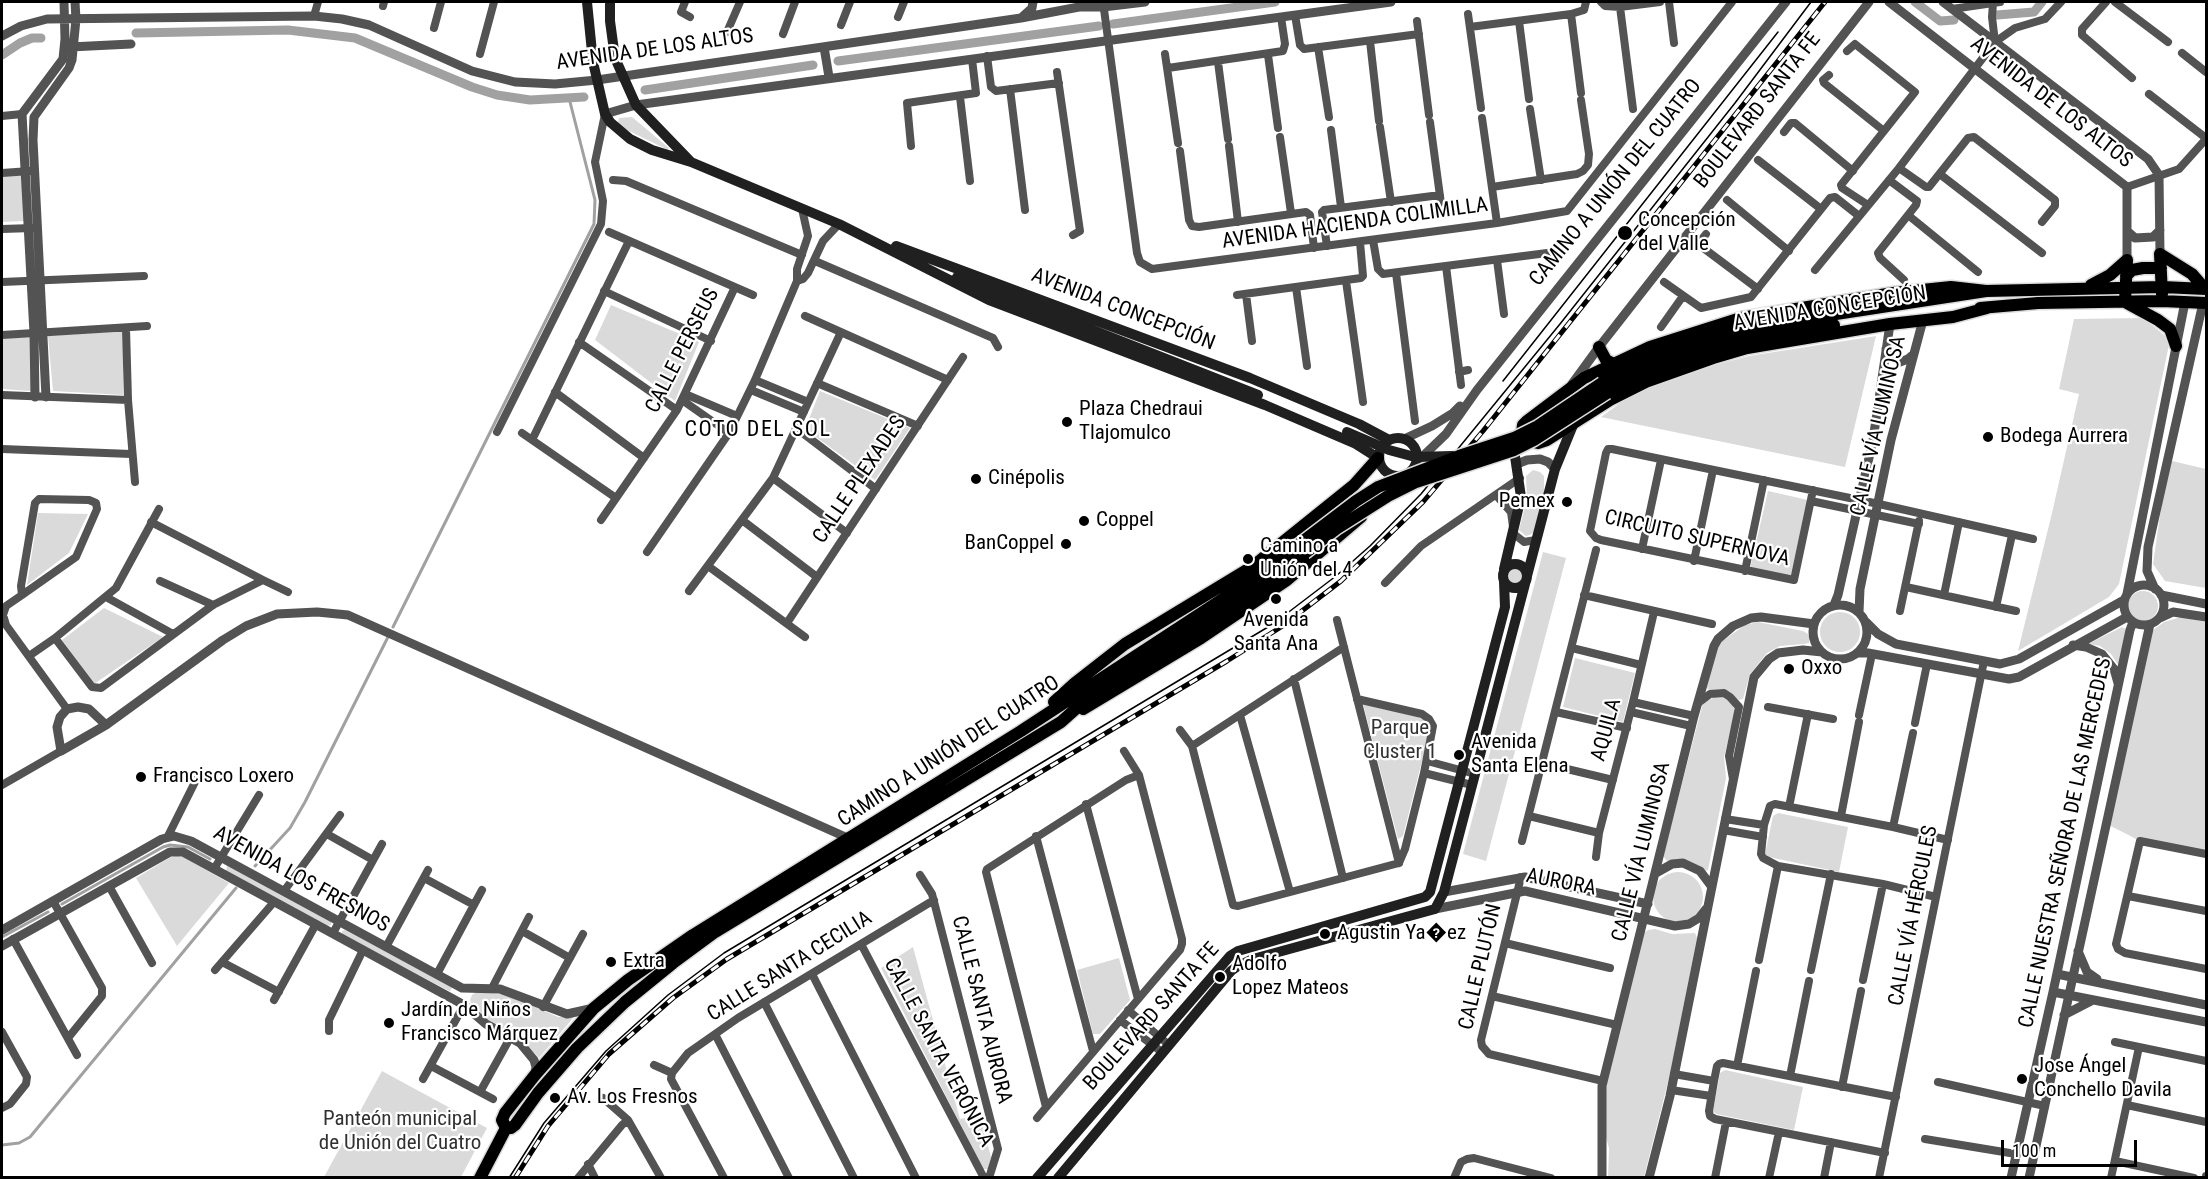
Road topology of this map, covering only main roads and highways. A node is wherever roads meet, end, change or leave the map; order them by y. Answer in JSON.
{"nodes":[{"id":1,"x":587,"y":2,"type":"edge"},
{"id":2,"x":610,"y":2,"type":"edge"},
{"id":3,"x":691,"y":162,"type":"junction"},
{"id":4,"x":839,"y":224,"type":"junction"},
{"id":5,"x":890,"y":249,"type":"junction"},
{"id":6,"x":2161,"y":268,"type":"junction"},
{"id":7,"x":2126,"y":282,"type":"junction"},
{"id":8,"x":2162,"y":287,"type":"junction"},
{"id":9,"x":2083,"y":288,"type":"junction"},
{"id":10,"x":2187,"y":288,"type":"junction"},
{"id":11,"x":2206,"y":289,"type":"edge"},
{"id":12,"x":1986,"y":291,"type":"junction"},
{"id":13,"x":2162,"y":301,"type":"junction"},
{"id":14,"x":2126,"y":302,"type":"junction"},
{"id":15,"x":2185,"y":302,"type":"junction"},
{"id":16,"x":2205,"y":303,"type":"edge"},
{"id":17,"x":1987,"y":308,"type":"junction"},
{"id":18,"x":2176,"y":346,"type":"road end"},
{"id":19,"x":1599,"y":347,"type":"road end"},
{"id":20,"x":1614,"y":364,"type":"junction"},
{"id":21,"x":1605,"y":388,"type":"junction"},
{"id":22,"x":1523,"y":425,"type":"junction"},
{"id":23,"x":1573,"y":425,"type":"junction"},
{"id":24,"x":1389,"y":440,"type":"junction"},
{"id":25,"x":1459,"y":456,"type":"junction"},
{"id":26,"x":1378,"y":458,"type":"junction"},
{"id":27,"x":1452,"y":470,"type":"joint"},
{"id":28,"x":1406,"y":475,"type":"junction"},
{"id":29,"x":1302,"y":549,"type":"junction"},
{"id":30,"x":1504,"y":569,"type":"junction"},
{"id":31,"x":1526,"y":580,"type":"junction"},
{"id":32,"x":1504,"y":582,"type":"junction"},
{"id":33,"x":1061,"y":722,"type":"junction"},
{"id":34,"x":1021,"y":731,"type":"junction"},
{"id":35,"x":506,"y":1128,"type":"junction"},
{"id":36,"x":480,"y":1178,"type":"edge"},
{"id":37,"x":1037,"y":1178,"type":"edge"},
{"id":38,"x":1058,"y":1178,"type":"edge"}],
"edges":[{"from":1,"to":3,"type":"main road","name":"AVENIDA CONCEPCIÓN"},
{"from":2,"to":3,"type":"main road","name":"AVENIDA CONCEPCIÓN"},
{"from":3,"to":4,"type":"main road","name":"AVENIDA CONCEPCIÓN"},
{"from":4,"to":5,"type":"main road","name":"AVENIDA CONCEPCIÓN"},
{"from":4,"to":24,"type":"main road","name":"AVENIDA CONCEPCIÓN"},
{"from":5,"to":25,"type":"main road","name":"AVENIDA CONCEPCIÓN","bridge":true},
{"from":5,"to":26,"type":"main road","name":"AVENIDA CONCEPCIÓN"},
{"from":6,"to":7,"type":"main road"},
{"from":6,"to":8,"type":"main road","name":"AVENIDA DE LOS ALTOS"},
{"from":6,"to":11,"type":"main road","name":"AVENIDA DE LOS ALTOS"},
{"from":7,"to":8,"type":"main road","name":"AVENIDA CONCEPCIÓN"},
{"from":7,"to":9,"type":"main road","name":"AVENIDA CONCEPCIÓN"},
{"from":7,"to":9,"type":"main road","name":"AVENIDA DE LOS ALTOS"},
{"from":7,"to":14,"type":"main road","name":"AVENIDA DE LOS ALTOS"},
{"from":8,"to":10,"type":"main road","name":"AVENIDA CONCEPCIÓN"},
{"from":8,"to":13,"type":"main road","name":"AVENIDA DE LOS ALTOS"},
{"from":9,"to":12,"type":"main road","name":"AVENIDA CONCEPCIÓN"},
{"from":10,"to":11,"type":"main road","name":"AVENIDA CONCEPCIÓN"},
{"from":10,"to":15,"type":"main road"},
{"from":11,"to":16,"type":"main road"},
{"from":12,"to":20,"type":"main road"},
{"from":12,"to":21,"type":"main road","name":"AVENIDA CONCEPCIÓN"},
{"from":13,"to":14,"type":"main road","name":"AVENIDA CONCEPCIÓN"},
{"from":13,"to":15,"type":"main road","name":"AVENIDA CONCEPCIÓN"},
{"from":14,"to":17,"type":"main road","name":"AVENIDA CONCEPCIÓN"},
{"from":14,"to":18,"type":"main road"},
{"from":15,"to":16,"type":"main road","name":"AVENIDA CONCEPCIÓN"},
{"from":17,"to":21,"type":"main road","name":"AVENIDA CONCEPCIÓN"},
{"from":17,"to":23,"type":"main road"},
{"from":19,"to":20,"type":"main road"},
{"from":20,"to":22,"type":"main road"},
{"from":21,"to":25,"type":"main road","name":"AVENIDA CONCEPCIÓN","bridge":true},
{"from":21,"to":27,"type":"main road","name":"AVENIDA CONCEPCIÓN","bridge":true},
{"from":22,"to":23,"type":"main road"},
{"from":22,"to":30,"type":"main road"},
{"from":23,"to":31,"type":"main road","name":"BOULEVARD SANTA FE"},
{"from":24,"to":26,"type":"main road"},
{"from":24,"to":28,"type":"main road"},
{"from":25,"to":29,"type":"main road","name":"CAMINO A UNIÓN DEL CUATRO","bridge":true},
{"from":26,"to":28,"type":"main road"},
{"from":26,"to":34,"type":"main road"},
{"from":27,"to":29,"type":"main road","name":"CAMINO A UNIÓN DEL CUATRO","bridge":true},
{"from":28,"to":33,"type":"main road"},
{"from":29,"to":33,"type":"main road","name":"CAMINO A UNIÓN DEL CUATRO"},
{"from":29,"to":34,"type":"main road","name":"CAMINO A UNIÓN DEL CUATRO"},
{"from":30,"to":31,"type":"main road"},
{"from":30,"to":32,"type":"main road"},
{"from":31,"to":32,"type":"main road"},
{"from":31,"to":38,"type":"main road","name":"BOULEVARD SANTA FE"},
{"from":32,"to":37,"type":"main road","name":"BOULEVARD SANTA FE"},
{"from":33,"to":35,"type":"main road","name":"CAMINO A UNIÓN DEL CUATRO"},
{"from":34,"to":35,"type":"main road","name":"CAMINO A UNIÓN DEL CUATRO"},
{"from":35,"to":36,"type":"main road","name":"CAMINO A UNIÓN DEL CUATRO"}]}
